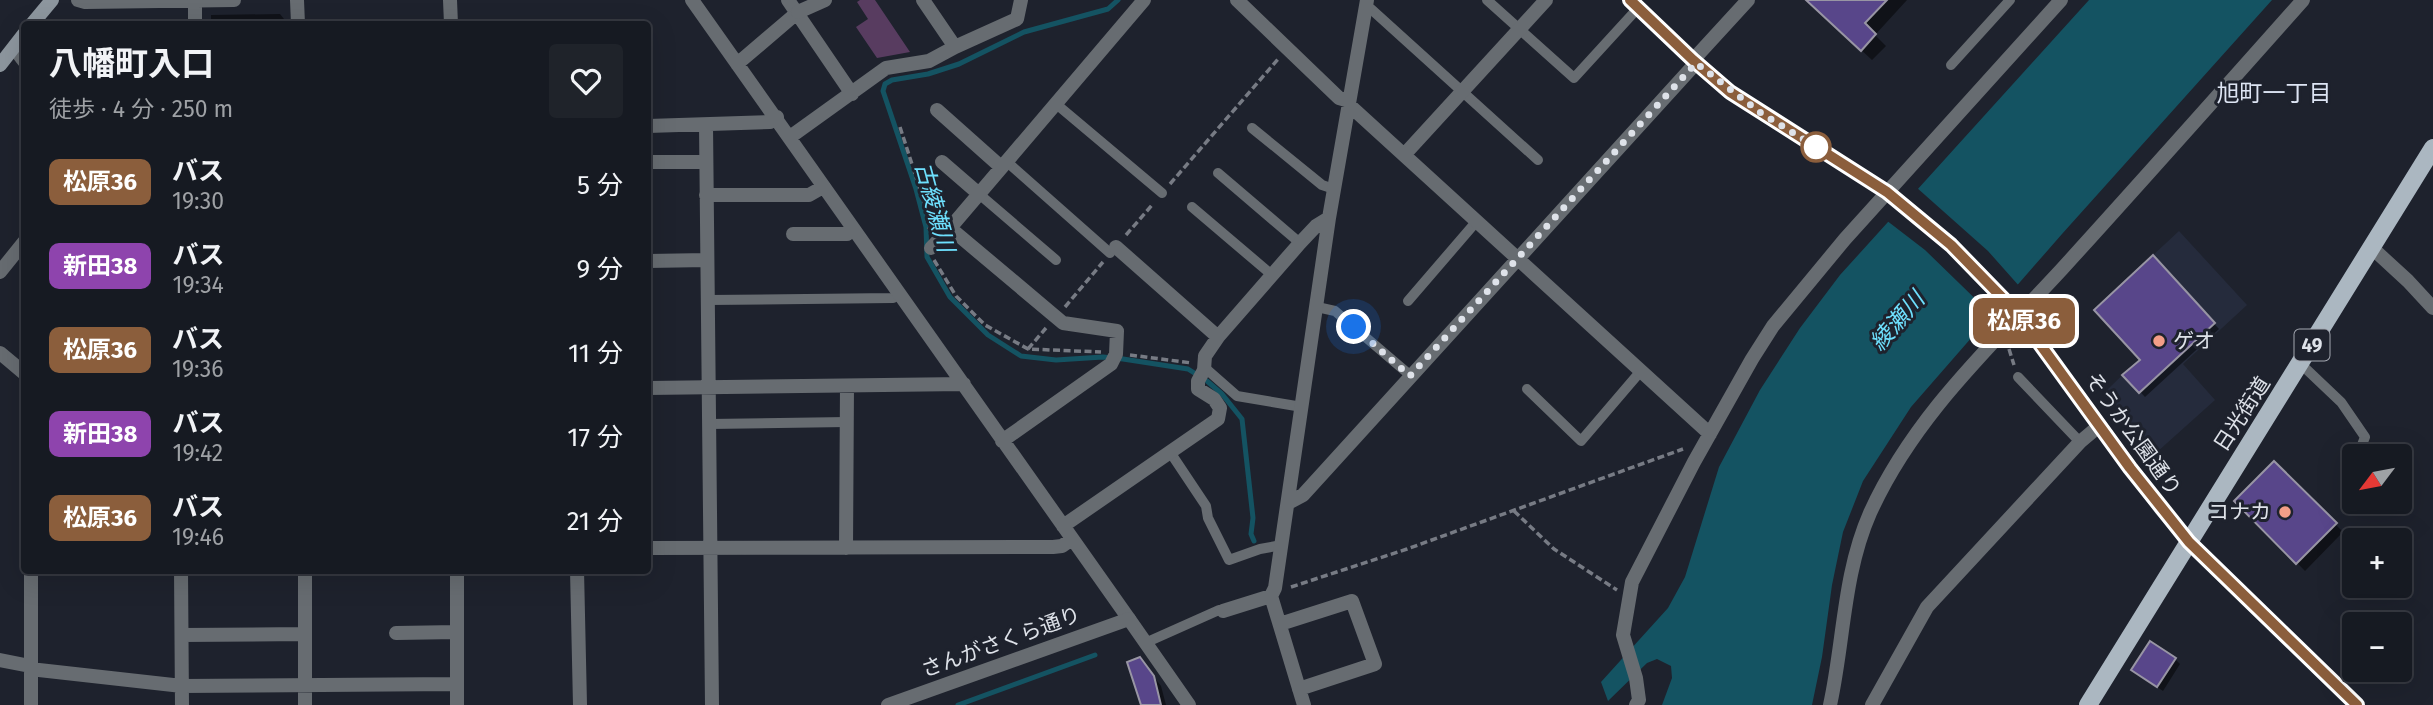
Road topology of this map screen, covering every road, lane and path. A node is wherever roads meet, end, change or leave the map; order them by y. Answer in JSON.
{"nodes":[{"id":1,"x":52,"y":0,"type":"edge"},
{"id":2,"x":78,"y":0,"type":"edge"},
{"id":3,"x":234,"y":0,"type":"edge"},
{"id":4,"x":297,"y":0,"type":"edge"},
{"id":5,"x":450,"y":0,"type":"edge"},
{"id":6,"x":692,"y":0,"type":"edge"},
{"id":7,"x":788,"y":0,"type":"edge"},
{"id":8,"x":825,"y":0,"type":"edge"},
{"id":9,"x":923,"y":0,"type":"edge"},
{"id":10,"x":1021,"y":0,"type":"edge"},
{"id":11,"x":1144,"y":0,"type":"edge"},
{"id":12,"x":1237,"y":0,"type":"edge"},
{"id":13,"x":1487,"y":0,"type":"edge"},
{"id":14,"x":1546,"y":0,"type":"edge"},
{"id":15,"x":1748,"y":0,"type":"edge"},
{"id":16,"x":2010,"y":0,"type":"edge"},
{"id":17,"x":2303,"y":0,"type":"edge"},
{"id":18,"x":195,"y":1,"type":"edge"},
{"id":19,"x":2056,"y":2,"type":"edge"},
{"id":20,"x":1366,"y":4,"type":"edge"},
{"id":21,"x":1634,"y":4,"type":"edge"},
{"id":22,"x":798,"y":12,"type":"junction"},
{"id":23,"x":34,"y":21,"type":"edge"},
{"id":24,"x":195,"y":21,"type":"edge"},
{"id":25,"x":298,"y":21,"type":"edge"},
{"id":26,"x":451,"y":21,"type":"edge"},
{"id":27,"x":1519,"y":30,"type":"junction"},
{"id":28,"x":21,"y":38,"type":"edge"},
{"id":29,"x":955,"y":47,"type":"junction"},
{"id":30,"x":14,"y":48,"type":"junction"},
{"id":31,"x":21,"y":57,"type":"edge"},
{"id":32,"x":1695,"y":62,"type":"junction"},
{"id":33,"x":737,"y":64,"type":"junction"},
{"id":34,"x":0,"y":65,"type":"edge"},
{"id":35,"x":1951,"y":65,"type":"dead end"},
{"id":36,"x":1463,"y":91,"type":"junction"},
{"id":37,"x":852,"y":94,"type":"junction"},
{"id":38,"x":1349,"y":102,"type":"junction"},
{"id":39,"x":1055,"y":103,"type":"junction"},
{"id":40,"x":937,"y":110,"type":"dead end"},
{"id":41,"x":777,"y":117,"type":"junction"},
{"id":42,"x":651,"y":125,"type":"edge"},
{"id":43,"x":706,"y":125,"type":"junction"},
{"id":44,"x":1252,"y":128,"type":"dead end"},
{"id":45,"x":790,"y":137,"type":"junction"},
{"id":46,"x":2433,"y":148,"type":"edge"},
{"id":47,"x":1404,"y":155,"type":"junction"},
{"id":48,"x":1538,"y":160,"type":"dead end"},
{"id":49,"x":651,"y":162,"type":"edge"},
{"id":50,"x":706,"y":162,"type":"junction"},
{"id":51,"x":942,"y":162,"type":"dead end"},
{"id":52,"x":1003,"y":164,"type":"junction"},
{"id":53,"x":1218,"y":173,"type":"dead end"},
{"id":54,"x":823,"y":187,"type":"junction"},
{"id":55,"x":1334,"y":189,"type":"junction"},
{"id":56,"x":1162,"y":193,"type":"dead end"},
{"id":57,"x":979,"y":194,"type":"junction"},
{"id":58,"x":706,"y":195,"type":"junction"},
{"id":59,"x":1891,"y":195,"type":"junction"},
{"id":60,"x":1192,"y":207,"type":"dead end"},
{"id":61,"x":1329,"y":218,"type":"junction"},
{"id":62,"x":1476,"y":222,"type":"junction"},
{"id":63,"x":950,"y":228,"type":"junction"},
{"id":64,"x":853,"y":229,"type":"junction"},
{"id":65,"x":793,"y":234,"type":"dead end"},
{"id":66,"x":1300,"y":243,"type":"junction"},
{"id":67,"x":21,"y":246,"type":"edge"},
{"id":68,"x":931,"y":247,"type":"dead end"},
{"id":69,"x":2371,"y":247,"type":"junction"},
{"id":70,"x":1113,"y":250,"type":"joint"},
{"id":71,"x":1517,"y":259,"type":"junction"},
{"id":72,"x":707,"y":260,"type":"junction"},
{"id":73,"x":1056,"y":260,"type":"dead end"},
{"id":74,"x":651,"y":261,"type":"edge"},
{"id":75,"x":0,"y":272,"type":"edge"},
{"id":76,"x":1272,"y":275,"type":"junction"},
{"id":77,"x":899,"y":294,"type":"junction"},
{"id":78,"x":708,"y":300,"type":"junction"},
{"id":79,"x":1408,"y":301,"type":"dead end"},
{"id":80,"x":1317,"y":307,"type":"junction"},
{"id":81,"x":2433,"y":308,"type":"edge"},
{"id":82,"x":2019,"y":315,"type":"junction"},
{"id":83,"x":1218,"y":337,"type":"junction"},
{"id":84,"x":2008,"y":347,"type":"dead end"},
{"id":85,"x":0,"y":353,"type":"edge"},
{"id":86,"x":2301,"y":364,"type":"junction"},
{"id":87,"x":21,"y":370,"type":"edge"},
{"id":88,"x":1640,"y":372,"type":"junction"},
{"id":89,"x":1202,"y":373,"type":"junction"},
{"id":90,"x":1410,"y":376,"type":"junction"},
{"id":91,"x":2018,"y":377,"type":"joint"},
{"id":92,"x":964,"y":384,"type":"junction"},
{"id":93,"x":848,"y":386,"type":"junction"},
{"id":94,"x":708,"y":387,"type":"junction"},
{"id":95,"x":651,"y":388,"type":"edge"},
{"id":96,"x":1527,"y":389,"type":"dead end"},
{"id":97,"x":1302,"y":407,"type":"junction"},
{"id":98,"x":848,"y":422,"type":"junction"},
{"id":99,"x":709,"y":424,"type":"junction"},
{"id":100,"x":2099,"y":426,"type":"junction"},
{"id":101,"x":1709,"y":437,"type":"junction"},
{"id":102,"x":1002,"y":441,"type":"junction"},
{"id":103,"x":2080,"y":442,"type":"junction"},
{"id":104,"x":2362,"y":444,"type":"edge"},
{"id":105,"x":1170,"y":452,"type":"junction"},
{"id":106,"x":1288,"y":503,"type":"junction"},
{"id":107,"x":1514,"y":512,"type":"junction"},
{"id":108,"x":1068,"y":532,"type":"junction"},
{"id":109,"x":2189,"y":542,"type":"junction"},
{"id":110,"x":1282,"y":545,"type":"junction"},
{"id":111,"x":709,"y":546,"type":"junction"},
{"id":112,"x":651,"y":548,"type":"edge"},
{"id":113,"x":846,"y":548,"type":"junction"},
{"id":114,"x":31,"y":574,"type":"edge"},
{"id":115,"x":181,"y":574,"type":"edge"},
{"id":116,"x":305,"y":574,"type":"edge"},
{"id":117,"x":457,"y":574,"type":"edge"},
{"id":118,"x":577,"y":574,"type":"edge"},
{"id":119,"x":1273,"y":592,"type":"junction"},
{"id":120,"x":1630,"y":596,"type":"junction"},
{"id":121,"x":1223,"y":611,"type":"joint"},
{"id":122,"x":1129,"y":619,"type":"junction"},
{"id":123,"x":1280,"y":624,"type":"junction"},
{"id":124,"x":457,"y":632,"type":"junction"},
{"id":125,"x":396,"y":633,"type":"dead end"},
{"id":126,"x":304,"y":634,"type":"junction"},
{"id":127,"x":182,"y":635,"type":"junction"},
{"id":128,"x":1145,"y":643,"type":"junction"},
{"id":129,"x":0,"y":660,"type":"edge"},
{"id":130,"x":30,"y":667,"type":"junction"},
{"id":131,"x":457,"y":684,"type":"junction"},
{"id":132,"x":182,"y":685,"type":"junction"},
{"id":133,"x":305,"y":686,"type":"junction"},
{"id":134,"x":1299,"y":689,"type":"junction"},
{"id":135,"x":31,"y":705,"type":"edge"},
{"id":136,"x":182,"y":705,"type":"edge"},
{"id":137,"x":305,"y":705,"type":"edge"},
{"id":138,"x":457,"y":705,"type":"edge"},
{"id":139,"x":580,"y":705,"type":"edge"},
{"id":140,"x":712,"y":705,"type":"edge"},
{"id":141,"x":888,"y":705,"type":"edge"},
{"id":142,"x":1189,"y":705,"type":"edge"},
{"id":143,"x":1304,"y":705,"type":"edge"},
{"id":144,"x":1636,"y":705,"type":"edge"},
{"id":145,"x":1830,"y":705,"type":"edge"},
{"id":146,"x":1872,"y":705,"type":"edge"},
{"id":147,"x":2088,"y":705,"type":"edge"},
{"id":148,"x":2357,"y":705,"type":"edge"}],
"edges":[{"from":1,"to":23,"type":"main road"},
{"from":2,"to":18,"type":"street"},
{"from":3,"to":18,"type":"street"},
{"from":4,"to":25,"type":"street"},
{"from":5,"to":26,"type":"street"},
{"from":6,"to":33,"type":"street"},
{"from":7,"to":22,"type":"street"},
{"from":8,"to":22,"type":"street"},
{"from":9,"to":29,"type":"street"},
{"from":10,"to":29,"type":"street"},
{"from":11,"to":39,"type":"street"},
{"from":12,"to":38,"type":"street"},
{"from":13,"to":27,"type":"lane"},
{"from":14,"to":27,"type":"street"},
{"from":15,"to":32,"type":"street"},
{"from":16,"to":35,"type":"lane"},
{"from":17,"to":82,"type":"street"},
{"from":18,"to":24,"type":"street"},
{"from":19,"to":59,"type":"street"},
{"from":20,"to":36,"type":"lane"},
{"from":20,"to":38,"type":"street"},
{"from":21,"to":27,"type":"lane"},
{"from":21,"to":32,"type":"street","name":"そうか公園通り"},
{"from":22,"to":33,"type":"street"},
{"from":22,"to":37,"type":"street"},
{"from":27,"to":36,"type":"street"},
{"from":28,"to":30,"type":"main road"},
{"from":29,"to":37,"type":"street"},
{"from":30,"to":31,"type":"street"},
{"from":30,"to":34,"type":"main road"},
{"from":32,"to":59,"type":"street","name":"そうか公園通り"},
{"from":32,"to":71,"type":"street"},
{"from":33,"to":41,"type":"street"},
{"from":36,"to":47,"type":"street"},
{"from":36,"to":48,"type":"lane"},
{"from":37,"to":45,"type":"street"},
{"from":38,"to":47,"type":"street"},
{"from":38,"to":55,"type":"street"},
{"from":39,"to":52,"type":"street"},
{"from":39,"to":56,"type":"lane"},
{"from":40,"to":52,"type":"street"},
{"from":41,"to":43,"type":"street"},
{"from":41,"to":45,"type":"street"},
{"from":42,"to":43,"type":"street"},
{"from":43,"to":50,"type":"street"},
{"from":44,"to":55,"type":"lane"},
{"from":45,"to":54,"type":"street"},
{"from":46,"to":69,"type":"main road","name":"日光街道","number":"49"},
{"from":47,"to":62,"type":"street"},
{"from":49,"to":50,"type":"street"},
{"from":50,"to":58,"type":"street"},
{"from":51,"to":57,"type":"street"},
{"from":52,"to":57,"type":"street"},
{"from":52,"to":70,"type":"lane"},
{"from":53,"to":66,"type":"lane"},
{"from":54,"to":58,"type":"street"},
{"from":54,"to":64,"type":"street"},
{"from":55,"to":61,"type":"street"},
{"from":57,"to":63,"type":"street"},
{"from":57,"to":73,"type":"lane"},
{"from":58,"to":72,"type":"street"},
{"from":59,"to":82,"type":"street","name":"そうか公園通り"},
{"from":59,"to":101,"type":"street"},
{"from":60,"to":76,"type":"lane"},
{"from":61,"to":66,"type":"street"},
{"from":61,"to":80,"type":"street"},
{"from":62,"to":71,"type":"street"},
{"from":62,"to":79,"type":"lane"},
{"from":63,"to":68,"type":"street"},
{"from":63,"to":102,"type":"street"},
{"from":64,"to":65,"type":"street"},
{"from":64,"to":77,"type":"street"},
{"from":66,"to":76,"type":"street"},
{"from":67,"to":75,"type":"street"},
{"from":69,"to":81,"type":"street"},
{"from":69,"to":86,"type":"main road","name":"日光街道","number":"49"},
{"from":70,"to":83,"type":"street"},
{"from":71,"to":88,"type":"street"},
{"from":71,"to":90,"type":"street"},
{"from":72,"to":74,"type":"street"},
{"from":72,"to":78,"type":"street"},
{"from":76,"to":83,"type":"street"},
{"from":77,"to":78,"type":"lane"},
{"from":77,"to":92,"type":"street"},
{"from":78,"to":94,"type":"street"},
{"from":80,"to":90,"type":"lane"},
{"from":80,"to":97,"type":"street"},
{"from":82,"to":100,"type":"street","name":"そうか公園通り"},
{"from":82,"to":145,"type":"street"},
{"from":83,"to":89,"type":"street"},
{"from":84,"to":91,"type":"path"},
{"from":85,"to":87,"type":"street"},
{"from":86,"to":104,"type":"lane"},
{"from":86,"to":109,"type":"main road","name":"日光街道","number":"49"},
{"from":88,"to":96,"type":"lane"},
{"from":88,"to":101,"type":"street"},
{"from":89,"to":97,"type":"lane"},
{"from":89,"to":105,"type":"street"},
{"from":90,"to":106,"type":"street"},
{"from":91,"to":103,"type":"lane"},
{"from":92,"to":93,"type":"street"},
{"from":92,"to":102,"type":"street"},
{"from":93,"to":94,"type":"street"},
{"from":93,"to":98,"type":"street"},
{"from":94,"to":95,"type":"street"},
{"from":94,"to":99,"type":"street"},
{"from":97,"to":106,"type":"street"},
{"from":98,"to":99,"type":"lane"},
{"from":98,"to":113,"type":"street"},
{"from":99,"to":111,"type":"street"},
{"from":100,"to":103,"type":"street"},
{"from":100,"to":109,"type":"street","name":"そうか公園通り"},
{"from":101,"to":107,"type":"path"},
{"from":101,"to":120,"type":"street"},
{"from":102,"to":108,"type":"street"},
{"from":103,"to":146,"type":"street"},
{"from":105,"to":108,"type":"street"},
{"from":105,"to":110,"type":"lane"},
{"from":106,"to":110,"type":"street"},
{"from":107,"to":119,"type":"path"},
{"from":107,"to":120,"type":"path"},
{"from":108,"to":113,"type":"street"},
{"from":108,"to":122,"type":"street"},
{"from":109,"to":147,"type":"main road","name":"日光街道","number":"49"},
{"from":109,"to":148,"type":"main road"},
{"from":110,"to":119,"type":"street"},
{"from":111,"to":112,"type":"street"},
{"from":111,"to":113,"type":"street"},
{"from":111,"to":140,"type":"street"},
{"from":114,"to":130,"type":"street"},
{"from":115,"to":127,"type":"street"},
{"from":116,"to":126,"type":"street"},
{"from":117,"to":124,"type":"street"},
{"from":118,"to":139,"type":"street"},
{"from":119,"to":121,"type":"street"},
{"from":119,"to":123,"type":"street"},
{"from":120,"to":144,"type":"street"},
{"from":121,"to":128,"type":"lane"},
{"from":122,"to":128,"type":"street"},
{"from":122,"to":141,"type":"street","name":"さんがさくら通り"},
{"from":123,"to":134,"type":"street"},
{"from":123,"to":134,"type":"street"},
{"from":124,"to":125,"type":"street"},
{"from":124,"to":131,"type":"street"},
{"from":126,"to":127,"type":"street"},
{"from":126,"to":133,"type":"street"},
{"from":127,"to":132,"type":"street"},
{"from":128,"to":142,"type":"street"},
{"from":129,"to":130,"type":"street"},
{"from":130,"to":132,"type":"street"},
{"from":130,"to":135,"type":"street"},
{"from":131,"to":133,"type":"street"},
{"from":131,"to":138,"type":"street"},
{"from":132,"to":133,"type":"street"},
{"from":132,"to":136,"type":"street"},
{"from":133,"to":137,"type":"street"},
{"from":134,"to":143,"type":"street"}]}
